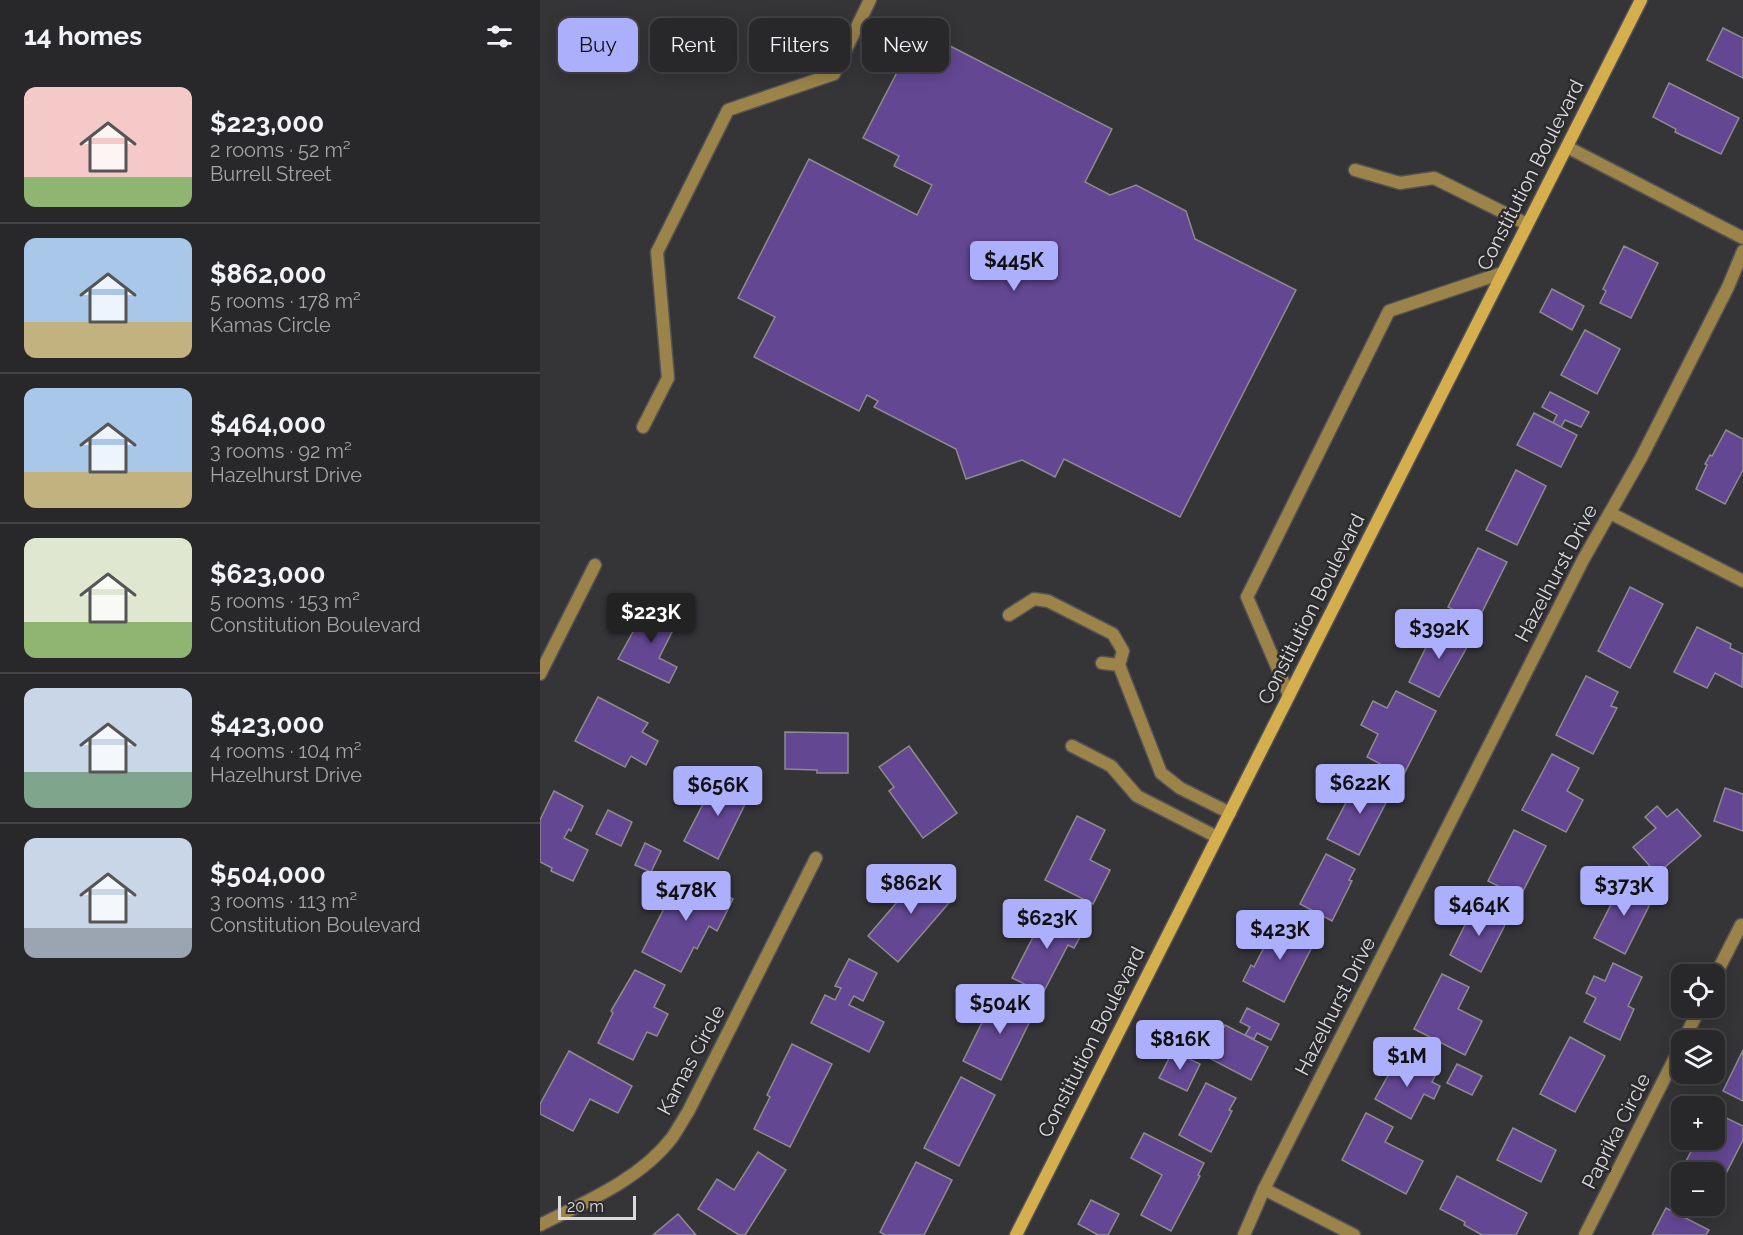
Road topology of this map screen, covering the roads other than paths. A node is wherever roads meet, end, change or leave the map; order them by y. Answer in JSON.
{"nodes":[{"id":1,"x":870,"y":0,"type":"edge"},
{"id":2,"x":1641,"y":0,"type":"edge"},
{"id":3,"x":1567,"y":147,"type":"junction"},
{"id":4,"x":1355,"y":170,"type":"dead end"},
{"id":5,"x":1527,"y":224,"type":"junction"},
{"id":6,"x":1743,"y":238,"type":"edge"},
{"id":7,"x":1743,"y":251,"type":"edge"},
{"id":8,"x":1502,"y":273,"type":"junction"},
{"id":9,"x":643,"y":427,"type":"dead end"},
{"id":10,"x":1610,"y":513,"type":"junction"},
{"id":11,"x":596,"y":565,"type":"dead end"},
{"id":12,"x":1743,"y":580,"type":"edge"},
{"id":13,"x":1009,"y":615,"type":"dead end"},
{"id":14,"x":1102,"y":663,"type":"dead end"},
{"id":15,"x":1119,"y":665,"type":"junction"},
{"id":16,"x":540,"y":674,"type":"edge"},
{"id":17,"x":1289,"y":695,"type":"junction"},
{"id":18,"x":1072,"y":746,"type":"dead end"},
{"id":19,"x":1230,"y":813,"type":"junction"},
{"id":20,"x":1217,"y":837,"type":"junction"},
{"id":21,"x":816,"y":858,"type":"dead end"},
{"id":22,"x":1741,"y":926,"type":"dead end"},
{"id":23,"x":1721,"y":964,"type":"edge"},
{"id":24,"x":1671,"y":1064,"type":"edge"},
{"id":25,"x":1264,"y":1189,"type":"junction"},
{"id":26,"x":540,"y":1225,"type":"edge"},
{"id":27,"x":1016,"y":1235,"type":"edge"},
{"id":28,"x":1244,"y":1235,"type":"edge"},
{"id":29,"x":1354,"y":1235,"type":"edge"},
{"id":30,"x":1585,"y":1235,"type":"edge"}],
"edges":[{"from":1,"to":9,"type":"street"},
{"from":2,"to":3,"type":"main road","name":"Constitution Boulevard"},
{"from":3,"to":5,"type":"main road","name":"Constitution Boulevard"},
{"from":3,"to":6,"type":"street"},
{"from":4,"to":5,"type":"street"},
{"from":5,"to":8,"type":"main road","name":"Constitution Boulevard"},
{"from":7,"to":10,"type":"street","name":"Hazelhurst Drive"},
{"from":8,"to":17,"type":"main road","name":"Constitution Boulevard"},
{"from":8,"to":17,"type":"street"},
{"from":10,"to":12,"type":"street"},
{"from":10,"to":25,"type":"street","name":"Hazelhurst Drive"},
{"from":11,"to":16,"type":"street"},
{"from":13,"to":15,"type":"street"},
{"from":14,"to":15,"type":"street"},
{"from":15,"to":19,"type":"street"},
{"from":17,"to":19,"type":"main road","name":"Constitution Boulevard"},
{"from":18,"to":20,"type":"street"},
{"from":19,"to":20,"type":"main road","name":"Constitution Boulevard"},
{"from":20,"to":27,"type":"main road","name":"Constitution Boulevard"},
{"from":21,"to":26,"type":"street","name":"Kamas Circle"},
{"from":22,"to":23,"type":"street"},
{"from":24,"to":30,"type":"street","name":"Paprika Circle"},
{"from":25,"to":28,"type":"street","name":"Hazelhurst Drive"},
{"from":25,"to":29,"type":"street"}]}
